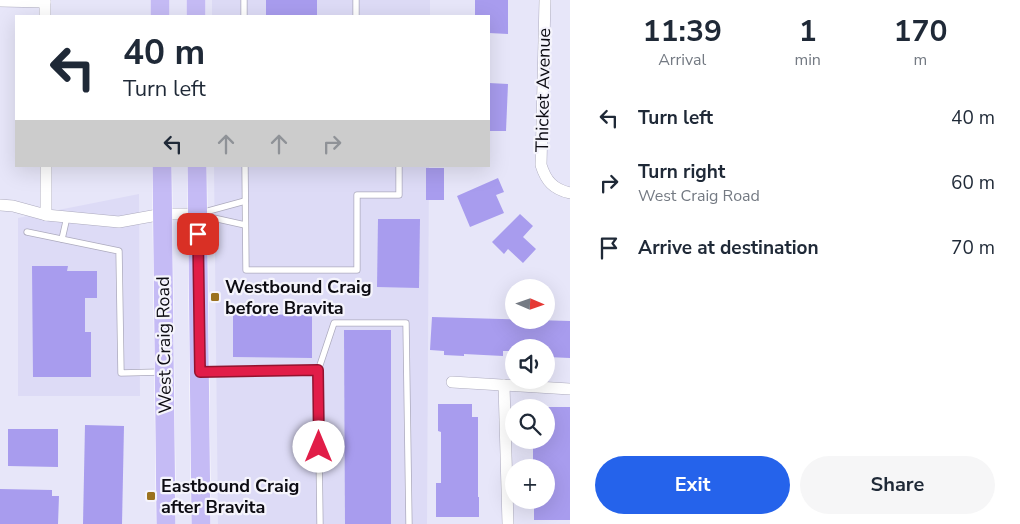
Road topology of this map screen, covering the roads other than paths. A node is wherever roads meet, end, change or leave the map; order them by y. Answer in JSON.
{"nodes":[{"id":1,"x":0,"y":0,"type":"edge"},
{"id":2,"x":160,"y":0,"type":"edge"},
{"id":3,"x":196,"y":0,"type":"edge"},
{"id":4,"x":244,"y":0,"type":"edge"},
{"id":5,"x":356,"y":0,"type":"edge"},
{"id":6,"x":545,"y":0,"type":"edge"},
{"id":7,"x":44,"y":1,"type":"edge"},
{"id":8,"x":45,"y":15,"type":"edge"},
{"id":9,"x":160,"y":15,"type":"edge"},
{"id":10,"x":196,"y":15,"type":"edge"},
{"id":11,"x":244,"y":15,"type":"edge"},
{"id":12,"x":356,"y":15,"type":"edge"},
{"id":13,"x":46,"y":167,"type":"edge"},
{"id":14,"x":162,"y":167,"type":"edge"},
{"id":15,"x":197,"y":167,"type":"edge"},
{"id":16,"x":245,"y":167,"type":"edge"},
{"id":17,"x":399,"y":167,"type":"edge"},
{"id":18,"x":570,"y":193,"type":"edge"},
{"id":19,"x":245,"y":201,"type":"junction"},
{"id":20,"x":0,"y":205,"type":"edge"},
{"id":21,"x":163,"y":214,"type":"junction"},
{"id":22,"x":198,"y":214,"type":"junction"},
{"id":23,"x":46,"y":215,"type":"junction"},
{"id":24,"x":67,"y":217,"type":"junction"},
{"id":25,"x":245,"y":225,"type":"junction"},
{"id":26,"x":27,"y":232,"type":"dead end"},
{"id":27,"x":62,"y":239,"type":"junction"},
{"id":28,"x":318,"y":370,"type":"junction"},
{"id":29,"x":164,"y":372,"type":"junction"},
{"id":30,"x":200,"y":372,"type":"junction"},
{"id":31,"x":452,"y":382,"type":"dead end"},
{"id":32,"x":504,"y":385,"type":"junction"},
{"id":33,"x":570,"y":389,"type":"edge"},
{"id":34,"x":166,"y":524,"type":"edge"},
{"id":35,"x":201,"y":524,"type":"edge"},
{"id":36,"x":320,"y":524,"type":"edge"},
{"id":37,"x":409,"y":524,"type":"edge"},
{"id":38,"x":508,"y":524,"type":"edge"}],
"edges":[{"from":1,"to":7,"type":"street"},
{"from":2,"to":9,"type":"main road"},
{"from":3,"to":10,"type":"main road"},
{"from":4,"to":11,"type":"lane"},
{"from":5,"to":12,"type":"lane"},
{"from":6,"to":18,"type":"street","name":"Thicket Avenue"},
{"from":7,"to":8,"type":"street"},
{"from":13,"to":23,"type":"street"},
{"from":14,"to":21,"type":"main road","name":"West Craig Road"},
{"from":15,"to":22,"type":"main road","name":"West Craig Road"},
{"from":16,"to":19,"type":"lane"},
{"from":17,"to":25,"type":"lane"},
{"from":19,"to":22,"type":"lane"},
{"from":19,"to":25,"type":"lane"},
{"from":20,"to":23,"type":"street"},
{"from":21,"to":22,"type":"street"},
{"from":21,"to":24,"type":"street"},
{"from":21,"to":29,"type":"main road","name":"West Craig Road"},
{"from":22,"to":25,"type":"lane"},
{"from":22,"to":30,"type":"main road","name":"West Craig Road"},
{"from":23,"to":24,"type":"street"},
{"from":24,"to":27,"type":"lane"},
{"from":26,"to":27,"type":"lane"},
{"from":27,"to":29,"type":"lane"},
{"from":28,"to":30,"type":"lane"},
{"from":28,"to":36,"type":"lane"},
{"from":28,"to":37,"type":"lane"},
{"from":29,"to":34,"type":"main road","name":"West Craig Road"},
{"from":30,"to":35,"type":"main road","name":"West Craig Road"},
{"from":31,"to":32,"type":"street"},
{"from":32,"to":33,"type":"street"},
{"from":32,"to":38,"type":"street"}]}
